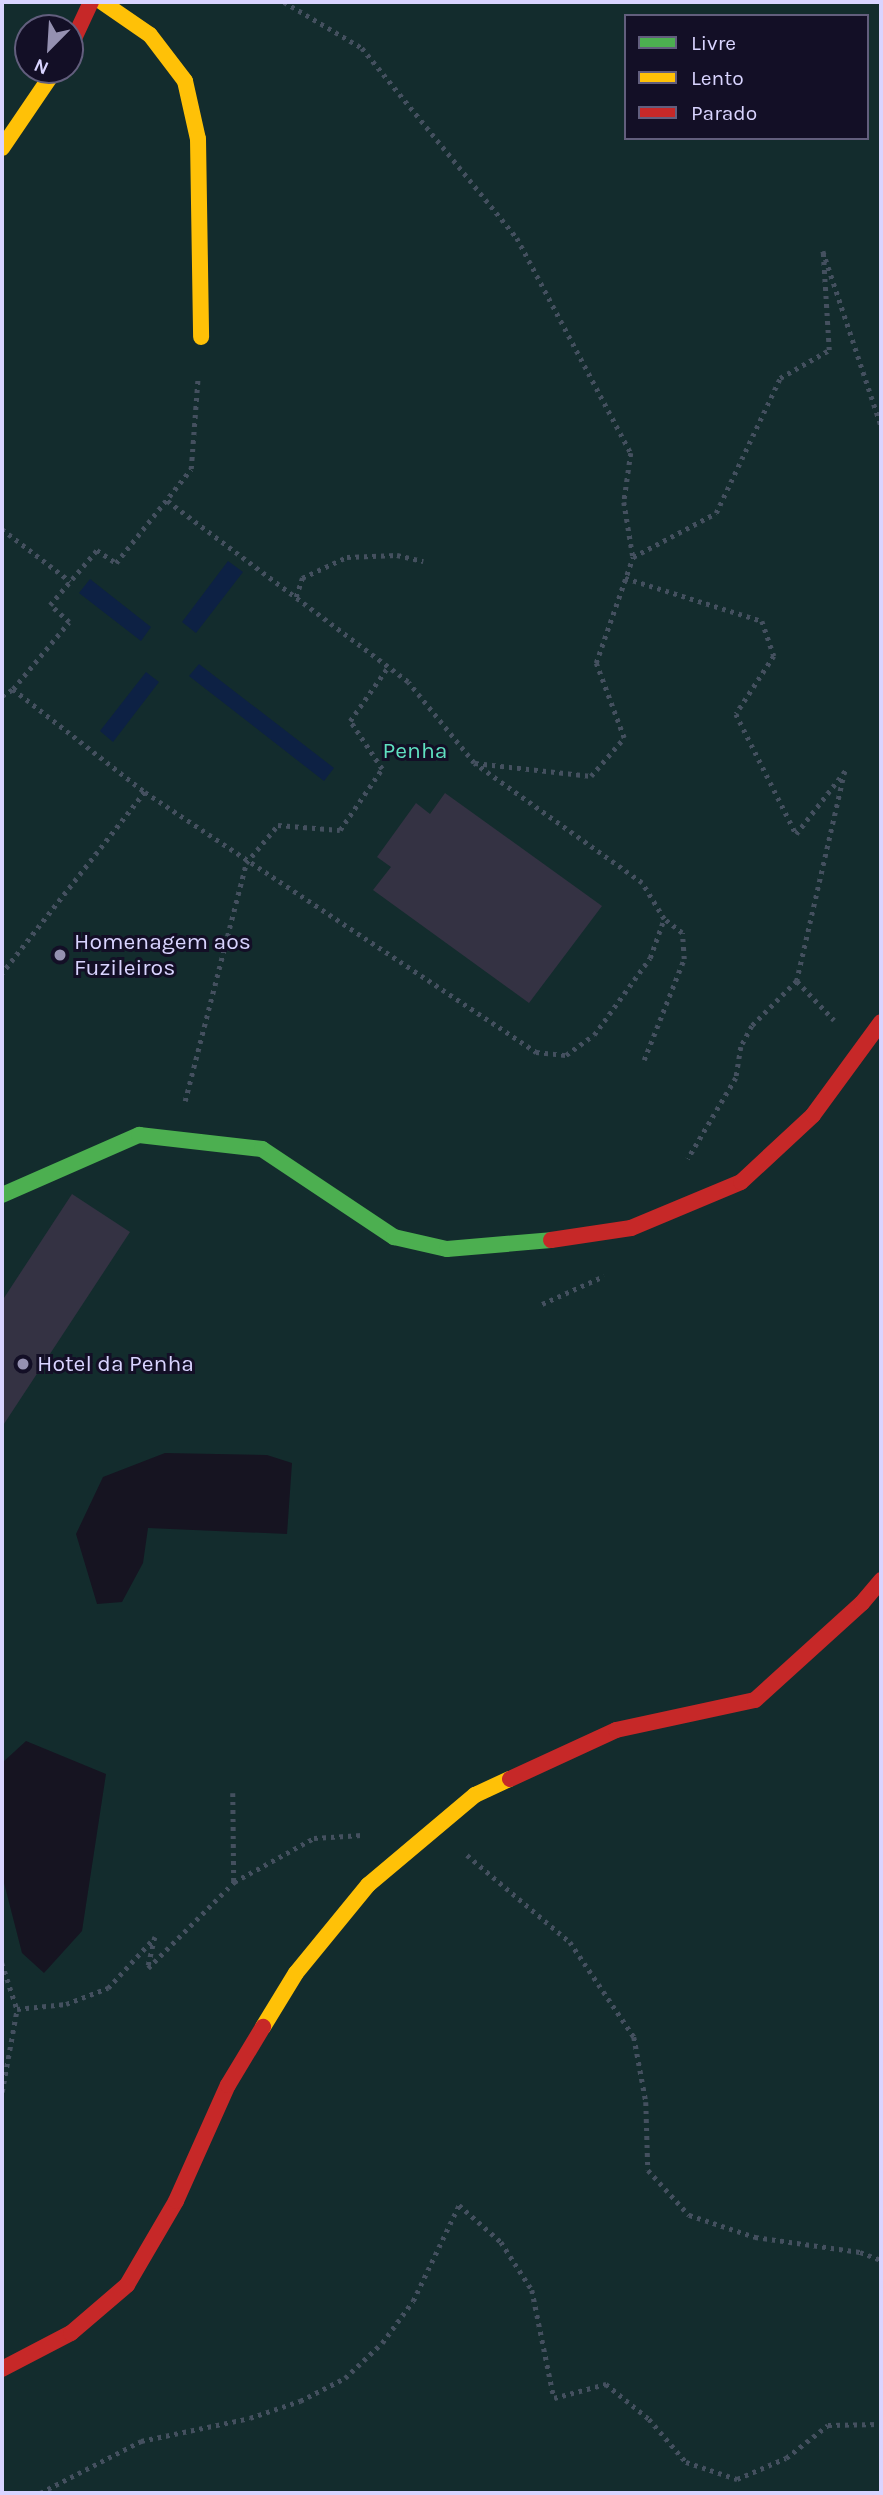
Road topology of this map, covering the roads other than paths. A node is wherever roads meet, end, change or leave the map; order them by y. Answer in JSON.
{"nodes":[{"id":1,"x":102,"y":2,"type":"edge"},
{"id":2,"x":45,"y":84,"type":"edge"},
{"id":3,"x":2,"y":148,"type":"edge"},
{"id":4,"x":201,"y":337,"type":"road end"},
{"id":5,"x":881,"y":1021,"type":"edge"},
{"id":6,"x":2,"y":1195,"type":"edge"},
{"id":7,"x":881,"y":1580,"type":"edge"},
{"id":8,"x":2,"y":2369,"type":"edge"}],
"edges":[{"from":1,"to":4,"type":"street"},
{"from":2,"to":3,"type":"street"},
{"from":5,"to":6,"type":"street"},
{"from":7,"to":8,"type":"street"}]}
